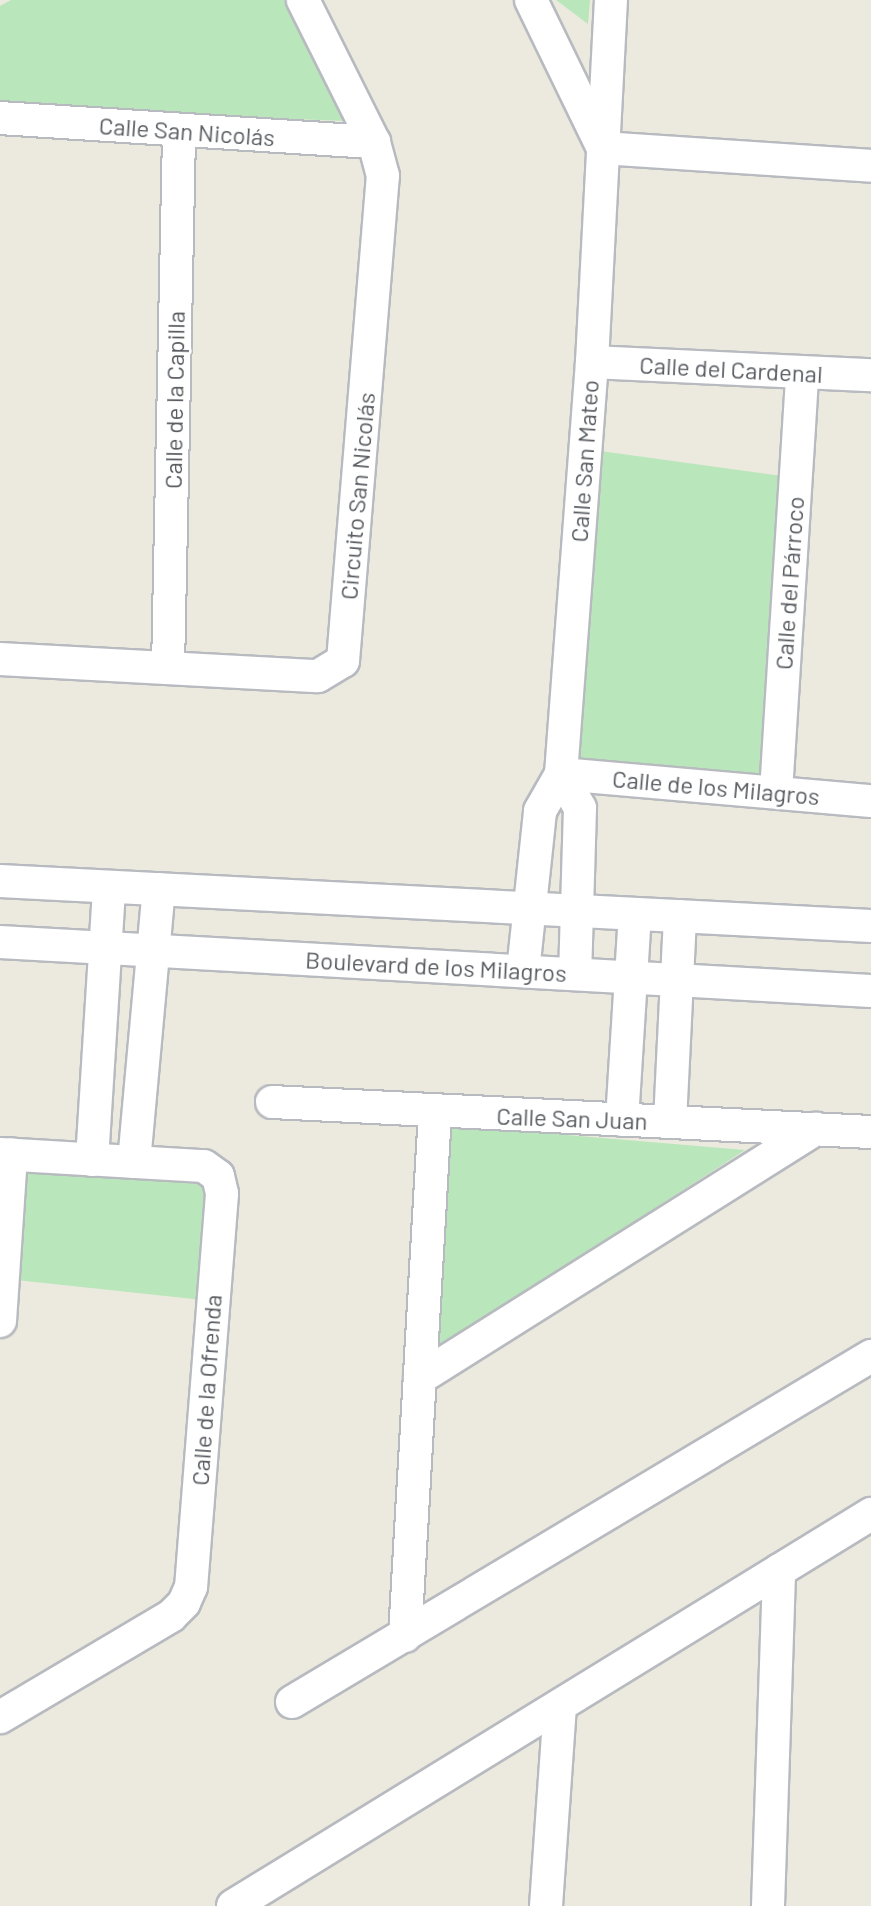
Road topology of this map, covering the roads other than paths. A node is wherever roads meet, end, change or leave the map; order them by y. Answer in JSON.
{"nodes":[{"id":1,"x":303,"y":0,"type":"edge"},
{"id":2,"x":531,"y":0,"type":"edge"},
{"id":3,"x":611,"y":0,"type":"edge"},
{"id":4,"x":0,"y":118,"type":"edge"},
{"id":5,"x":179,"y":132,"type":"junction"},
{"id":6,"x":374,"y":142,"type":"junction"},
{"id":7,"x":603,"y":148,"type":"junction"},
{"id":8,"x":871,"y":166,"type":"edge"},
{"id":9,"x":592,"y":362,"type":"junction"},
{"id":10,"x":802,"y":373,"type":"junction"},
{"id":11,"x":871,"y":376,"type":"edge"},
{"id":12,"x":0,"y":659,"type":"edge"},
{"id":13,"x":168,"y":668,"type":"junction"},
{"id":14,"x":561,"y":774,"type":"junction"},
{"id":15,"x":776,"y":792,"type":"junction"},
{"id":16,"x":871,"y":801,"type":"edge"},
{"id":17,"x":0,"y":881,"type":"edge"},
{"id":18,"x":109,"y":888,"type":"junction"},
{"id":19,"x":159,"y":890,"type":"junction"},
{"id":20,"x":530,"y":909,"type":"junction"},
{"id":21,"x":580,"y":911,"type":"junction"},
{"id":22,"x":635,"y":914,"type":"junction"},
{"id":23,"x":680,"y":916,"type":"junction"},
{"id":24,"x":871,"y":926,"type":"edge"},
{"id":25,"x":0,"y":942,"type":"edge"},
{"id":26,"x":104,"y":948,"type":"junction"},
{"id":27,"x":153,"y":950,"type":"junction"},
{"id":28,"x":523,"y":971,"type":"junction"},
{"id":29,"x":575,"y":974,"type":"junction"},
{"id":30,"x":631,"y":977,"type":"junction"},
{"id":31,"x":677,"y":980,"type":"junction"},
{"id":32,"x":871,"y":991,"type":"edge"},
{"id":33,"x":272,"y":1102,"type":"dead end"},
{"id":34,"x":435,"y":1113,"type":"junction"},
{"id":35,"x":622,"y":1120,"type":"junction"},
{"id":36,"x":670,"y":1122,"type":"junction"},
{"id":37,"x":816,"y":1129,"type":"junction"},
{"id":38,"x":871,"y":1132,"type":"edge"},
{"id":39,"x":5,"y":1154,"type":"edge"},
{"id":40,"x":92,"y":1160,"type":"junction"},
{"id":41,"x":134,"y":1162,"type":"junction"},
{"id":42,"x":0,"y":1321,"type":"edge"},
{"id":43,"x":871,"y":1356,"type":"edge"},
{"id":44,"x":420,"y":1378,"type":"junction"},
{"id":45,"x":871,"y":1514,"type":"edge"},
{"id":46,"x":779,"y":1570,"type":"junction"},
{"id":47,"x":405,"y":1636,"type":"junction"},
{"id":48,"x":292,"y":1702,"type":"dead end"},
{"id":49,"x":7,"y":1704,"type":"edge"},
{"id":50,"x":561,"y":1705,"type":"junction"},
{"id":51,"x":233,"y":1906,"type":"edge"},
{"id":52,"x":545,"y":1906,"type":"edge"},
{"id":53,"x":768,"y":1906,"type":"edge"}],
"edges":[{"from":1,"to":6,"type":"street","name":"Circuito San Nicolás"},
{"from":2,"to":7,"type":"street"},
{"from":3,"to":7,"type":"street","name":"Calle San Mateo"},
{"from":4,"to":5,"type":"street","name":"Calle San Nicolás"},
{"from":5,"to":6,"type":"street","name":"Calle San Nicolás"},
{"from":5,"to":13,"type":"street","name":"Calle de la Capilla"},
{"from":6,"to":13,"type":"street","name":"Circuito San Nicolás"},
{"from":7,"to":8,"type":"street"},
{"from":7,"to":9,"type":"street","name":"Calle San Mateo"},
{"from":9,"to":10,"type":"street","name":"Calle del Cardenal"},
{"from":9,"to":14,"type":"street","name":"Calle San Mateo"},
{"from":10,"to":11,"type":"street","name":"Calle del Cardenal"},
{"from":10,"to":15,"type":"street","name":"Calle del Párroco"},
{"from":12,"to":13,"type":"street","name":"Circuito San Nicolás"},
{"from":14,"to":15,"type":"street","name":"Calle de los Milagros"},
{"from":14,"to":20,"type":"street","name":"Calle San Mateo"},
{"from":14,"to":21,"type":"street"},
{"from":15,"to":16,"type":"street","name":"Calle de los Milagros"},
{"from":17,"to":18,"type":"street"},
{"from":18,"to":19,"type":"street"},
{"from":18,"to":26,"type":"street"},
{"from":19,"to":20,"type":"street"},
{"from":19,"to":27,"type":"street"},
{"from":20,"to":21,"type":"street"},
{"from":20,"to":28,"type":"street","name":"Calle San Mateo"},
{"from":21,"to":22,"type":"street"},
{"from":21,"to":29,"type":"street"},
{"from":22,"to":23,"type":"street"},
{"from":22,"to":30,"type":"street"},
{"from":23,"to":24,"type":"street"},
{"from":23,"to":31,"type":"street"},
{"from":25,"to":26,"type":"street","name":"Boulevard de los Milagros"},
{"from":26,"to":27,"type":"street","name":"Boulevard de los Milagros"},
{"from":26,"to":40,"type":"street"},
{"from":27,"to":28,"type":"street","name":"Boulevard de los Milagros"},
{"from":27,"to":41,"type":"street"},
{"from":28,"to":29,"type":"street","name":"Boulevard de los Milagros"},
{"from":29,"to":30,"type":"street","name":"Boulevard de los Milagros"},
{"from":30,"to":31,"type":"street","name":"Boulevard de los Milagros"},
{"from":30,"to":35,"type":"street"},
{"from":31,"to":32,"type":"street","name":"Boulevard de los Milagros"},
{"from":31,"to":36,"type":"street"},
{"from":33,"to":34,"type":"street","name":"Calle San Juan"},
{"from":34,"to":35,"type":"street","name":"Calle San Juan"},
{"from":34,"to":44,"type":"street"},
{"from":35,"to":36,"type":"street","name":"Calle San Juan"},
{"from":36,"to":37,"type":"street","name":"Calle San Juan"},
{"from":37,"to":38,"type":"street","name":"Calle San Juan"},
{"from":37,"to":44,"type":"street"},
{"from":39,"to":40,"type":"street"},
{"from":39,"to":42,"type":"street"},
{"from":40,"to":41,"type":"street"},
{"from":41,"to":49,"type":"street","name":"Calle de la Ofrenda"},
{"from":43,"to":47,"type":"street"},
{"from":44,"to":47,"type":"street"},
{"from":45,"to":46,"type":"street"},
{"from":46,"to":50,"type":"street"},
{"from":46,"to":53,"type":"street"},
{"from":47,"to":48,"type":"street"},
{"from":50,"to":51,"type":"street"},
{"from":50,"to":52,"type":"street"}]}
